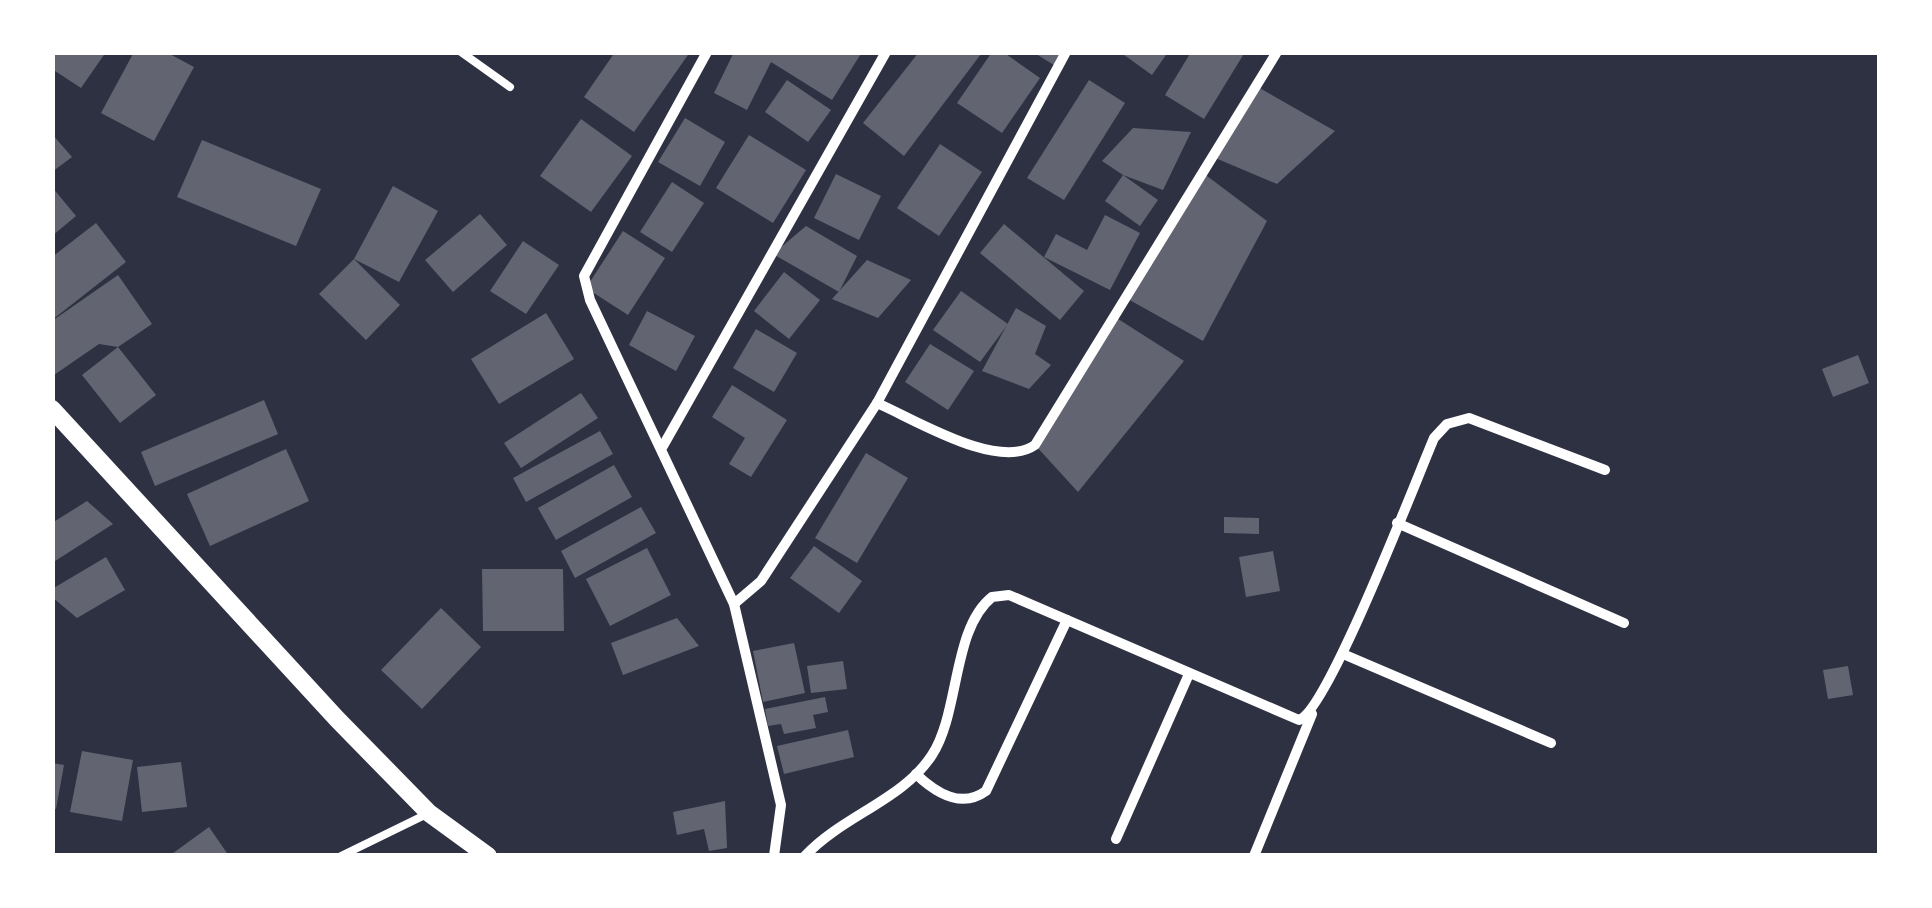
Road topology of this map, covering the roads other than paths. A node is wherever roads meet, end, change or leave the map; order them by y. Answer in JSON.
{"nodes":[{"id":1,"x":461,"y":52,"type":"edge"},
{"id":2,"x":707,"y":52,"type":"edge"},
{"id":3,"x":886,"y":52,"type":"edge"},
{"id":4,"x":1066,"y":52,"type":"edge"},
{"id":5,"x":1276,"y":52,"type":"edge"},
{"id":6,"x":510,"y":86,"type":"dead end"},
{"id":7,"x":877,"y":403,"type":"junction"},
{"id":8,"x":52,"y":409,"type":"edge"},
{"id":9,"x":663,"y":446,"type":"junction"},
{"id":10,"x":1605,"y":470,"type":"dead end"},
{"id":11,"x":1397,"y":523,"type":"junction"},
{"id":12,"x":734,"y":604,"type":"junction"},
{"id":13,"x":1068,"y":620,"type":"junction"},
{"id":14,"x":1624,"y":623,"type":"dead end"},
{"id":15,"x":1343,"y":654,"type":"junction"},
{"id":16,"x":1189,"y":674,"type":"junction"},
{"id":17,"x":1312,"y":713,"type":"junction"},
{"id":18,"x":1550,"y":743,"type":"dead end"},
{"id":19,"x":916,"y":774,"type":"junction"},
{"id":20,"x":429,"y":813,"type":"junction"},
{"id":21,"x":1116,"y":839,"type":"dead end"},
{"id":22,"x":341,"y":856,"type":"edge"},
{"id":23,"x":488,"y":856,"type":"edge"},
{"id":24,"x":774,"y":856,"type":"edge"},
{"id":25,"x":806,"y":856,"type":"edge"},
{"id":26,"x":1254,"y":856,"type":"edge"}],
"edges":[{"from":1,"to":6,"type":"lane"},
{"from":2,"to":9,"type":"street"},
{"from":3,"to":9,"type":"street"},
{"from":4,"to":7,"type":"street"},
{"from":5,"to":7,"type":"street"},
{"from":7,"to":12,"type":"street"},
{"from":8,"to":20,"type":"street"},
{"from":9,"to":12,"type":"street"},
{"from":10,"to":11,"type":"street"},
{"from":11,"to":14,"type":"street"},
{"from":11,"to":15,"type":"street"},
{"from":12,"to":24,"type":"street"},
{"from":13,"to":16,"type":"street"},
{"from":13,"to":19,"type":"street"},
{"from":13,"to":19,"type":"street"},
{"from":15,"to":17,"type":"street"},
{"from":15,"to":18,"type":"street"},
{"from":16,"to":17,"type":"street"},
{"from":16,"to":21,"type":"street"},
{"from":17,"to":26,"type":"street"},
{"from":19,"to":25,"type":"street"},
{"from":20,"to":22,"type":"lane"},
{"from":20,"to":23,"type":"street"}]}
